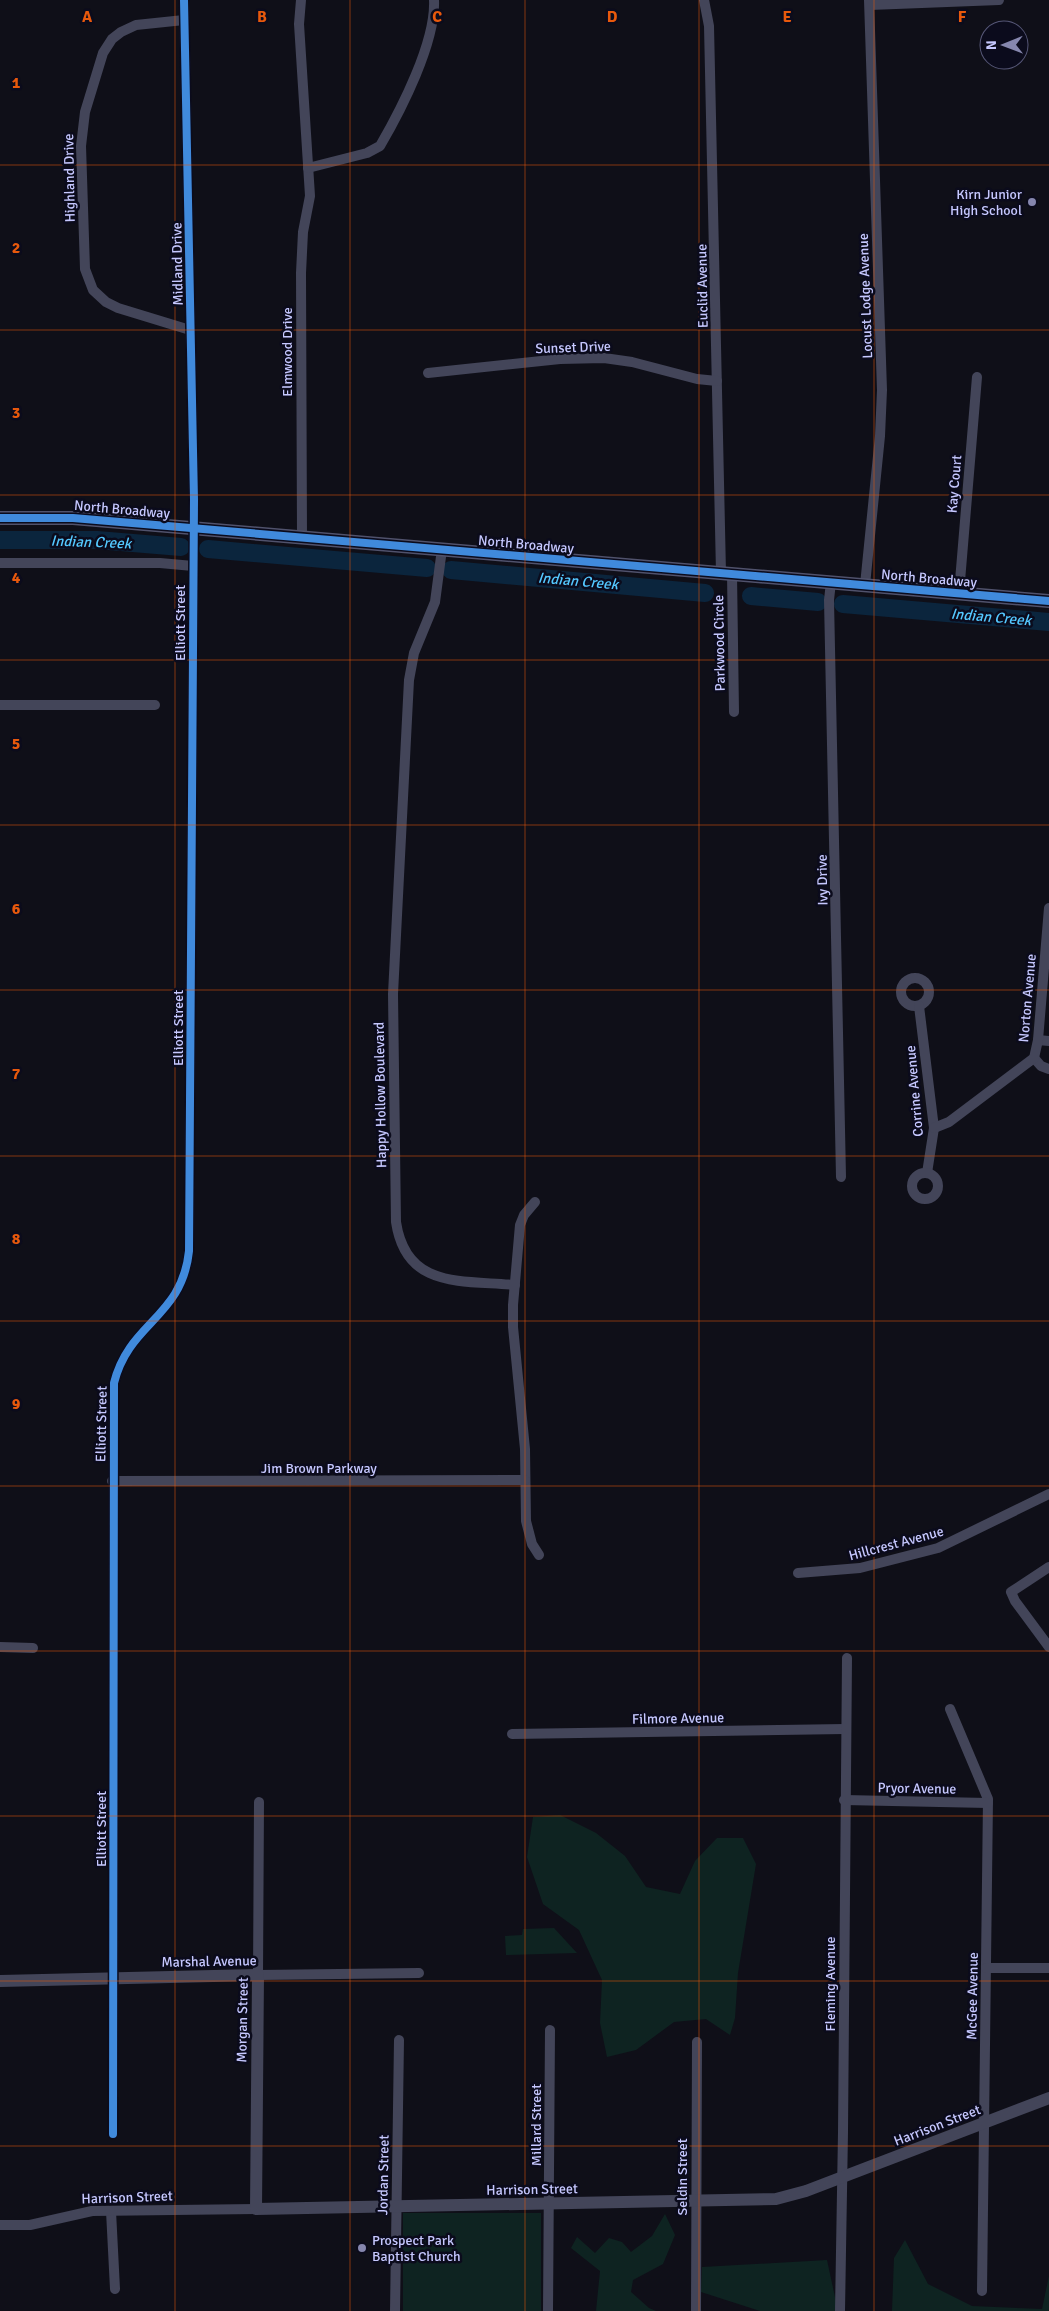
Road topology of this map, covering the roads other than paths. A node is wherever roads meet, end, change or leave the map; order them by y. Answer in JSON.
{"nodes":[{"id":1,"x":184,"y":0,"type":"edge"},
{"id":2,"x":301,"y":0,"type":"edge"},
{"id":3,"x":434,"y":0,"type":"edge"},
{"id":4,"x":704,"y":0,"type":"edge"},
{"id":5,"x":999,"y":0,"type":"edge"},
{"id":6,"x":868,"y":2,"type":"edge"},
{"id":7,"x":184,"y":20,"type":"junction"},
{"id":8,"x":308,"y":168,"type":"junction"},
{"id":9,"x":190,"y":330,"type":"junction"},
{"id":10,"x":428,"y":373,"type":"dead end"},
{"id":11,"x":977,"y":377,"type":"dead end"},
{"id":12,"x":718,"y":381,"type":"junction"},
{"id":13,"x":0,"y":518,"type":"edge"},
{"id":14,"x":194,"y":528,"type":"junction"},
{"id":15,"x":302,"y":537,"type":"junction"},
{"id":16,"x":442,"y":549,"type":"junction"},
{"id":17,"x":0,"y":563,"type":"edge"},
{"id":18,"x":193,"y":566,"type":"junction"},
{"id":19,"x":726,"y":573,"type":"junction"},
{"id":20,"x":831,"y":582,"type":"junction"},
{"id":21,"x":865,"y":585,"type":"junction"},
{"id":22,"x":959,"y":593,"type":"junction"},
{"id":23,"x":1049,"y":601,"type":"edge"},
{"id":24,"x":155,"y":705,"type":"dead end"},
{"id":25,"x":0,"y":706,"type":"edge"},
{"id":26,"x":734,"y":712,"type":"dead end"},
{"id":27,"x":1049,"y":908,"type":"edge"},
{"id":28,"x":919,"y":1006,"type":"dead end"},
{"id":29,"x":1038,"y":1040,"type":"junction"},
{"id":30,"x":1049,"y":1041,"type":"edge"},
{"id":31,"x":1034,"y":1058,"type":"junction"},
{"id":32,"x":1049,"y":1069,"type":"edge"},
{"id":33,"x":934,"y":1128,"type":"junction"},
{"id":34,"x":927,"y":1173,"type":"dead end"},
{"id":35,"x":841,"y":1177,"type":"dead end"},
{"id":36,"x":535,"y":1202,"type":"dead end"},
{"id":37,"x":515,"y":1285,"type":"junction"},
{"id":38,"x":525,"y":1480,"type":"junction"},
{"id":39,"x":112,"y":1481,"type":"junction"},
{"id":40,"x":1049,"y":1494,"type":"edge"},
{"id":41,"x":539,"y":1555,"type":"dead end"},
{"id":42,"x":1049,"y":1567,"type":"edge"},
{"id":43,"x":798,"y":1573,"type":"dead end"},
{"id":44,"x":0,"y":1647,"type":"edge"},
{"id":45,"x":1049,"y":1647,"type":"edge"},
{"id":46,"x":33,"y":1648,"type":"dead end"},
{"id":47,"x":847,"y":1658,"type":"dead end"},
{"id":48,"x":950,"y":1709,"type":"dead end"},
{"id":49,"x":846,"y":1729,"type":"junction"},
{"id":50,"x":512,"y":1734,"type":"dead end"},
{"id":51,"x":844,"y":1800,"type":"junction"},
{"id":52,"x":259,"y":1802,"type":"dead end"},
{"id":53,"x":988,"y":1803,"type":"junction"},
{"id":54,"x":986,"y":1968,"type":"junction"},
{"id":55,"x":1049,"y":1968,"type":"edge"},
{"id":56,"x":420,"y":1973,"type":"dead end"},
{"id":57,"x":258,"y":1975,"type":"junction"},
{"id":58,"x":114,"y":1978,"type":"junction"},
{"id":59,"x":0,"y":1981,"type":"edge"},
{"id":60,"x":550,"y":2030,"type":"dead end"},
{"id":61,"x":399,"y":2040,"type":"dead end"},
{"id":62,"x":697,"y":2042,"type":"dead end"},
{"id":63,"x":1049,"y":2098,"type":"edge"},
{"id":64,"x":985,"y":2122,"type":"junction"},
{"id":65,"x":113,"y":2134,"type":"dead end"},
{"id":66,"x":842,"y":2177,"type":"junction"},
{"id":67,"x":696,"y":2201,"type":"junction"},
{"id":68,"x":549,"y":2204,"type":"junction"},
{"id":69,"x":397,"y":2206,"type":"junction"},
{"id":70,"x":256,"y":2209,"type":"junction"},
{"id":71,"x":111,"y":2211,"type":"junction"},
{"id":72,"x":0,"y":2225,"type":"edge"},
{"id":73,"x":116,"y":2289,"type":"dead end"},
{"id":74,"x":982,"y":2291,"type":"dead end"},
{"id":75,"x":395,"y":2311,"type":"edge"},
{"id":76,"x":548,"y":2311,"type":"edge"},
{"id":77,"x":696,"y":2311,"type":"edge"},
{"id":78,"x":840,"y":2311,"type":"edge"}],
"edges":[{"from":1,"to":7,"type":"street","name":"Midland Drive"},
{"from":2,"to":8,"type":"street","name":"Elmwood Drive"},
{"from":3,"to":8,"type":"street"},
{"from":4,"to":12,"type":"street","name":"Euclid Avenue"},
{"from":5,"to":6,"type":"street"},
{"from":6,"to":21,"type":"street","name":"Locust Lodge Avenue"},
{"from":7,"to":9,"type":"street","name":"Midland Drive"},
{"from":7,"to":9,"type":"street","name":"Highland Drive"},
{"from":8,"to":15,"type":"street","name":"Elmwood Drive"},
{"from":9,"to":14,"type":"street","name":"Midland Drive"},
{"from":10,"to":12,"type":"street","name":"Sunset Drive"},
{"from":11,"to":22,"type":"street","name":"Kay Court"},
{"from":12,"to":19,"type":"street","name":"Euclid Avenue"},
{"from":13,"to":14,"type":"main road","name":"North Broadway"},
{"from":14,"to":15,"type":"main road","name":"North Broadway"},
{"from":14,"to":18,"type":"street","name":"Elliott Street"},
{"from":15,"to":16,"type":"main road","name":"North Broadway"},
{"from":16,"to":19,"type":"main road","name":"North Broadway"},
{"from":16,"to":37,"type":"street","name":"Happy Hollow Boulevard"},
{"from":17,"to":18,"type":"street"},
{"from":18,"to":39,"type":"street","name":"Elliott Street"},
{"from":19,"to":20,"type":"main road","name":"North Broadway"},
{"from":19,"to":26,"type":"street","name":"Parkwood Circle"},
{"from":20,"to":21,"type":"main road","name":"North Broadway"},
{"from":20,"to":35,"type":"street","name":"Ivy Drive"},
{"from":21,"to":22,"type":"main road","name":"North Broadway"},
{"from":22,"to":23,"type":"main road","name":"North Broadway"},
{"from":24,"to":25,"type":"street"},
{"from":27,"to":29,"type":"street","name":"Norton Avenue"},
{"from":28,"to":33,"type":"street","name":"Corrine Avenue"},
{"from":29,"to":30,"type":"street"},
{"from":29,"to":31,"type":"street","name":"Norton Avenue"},
{"from":31,"to":32,"type":"street"},
{"from":31,"to":33,"type":"street","name":"Norton Avenue"},
{"from":33,"to":34,"type":"street","name":"Corrine Avenue"},
{"from":36,"to":37,"type":"street"},
{"from":37,"to":38,"type":"street"},
{"from":38,"to":39,"type":"street","name":"Jim Brown Parkway"},
{"from":38,"to":41,"type":"street"},
{"from":39,"to":58,"type":"street","name":"Elliott Street"},
{"from":40,"to":43,"type":"street","name":"Hillcrest Avenue"},
{"from":42,"to":45,"type":"street"},
{"from":44,"to":46,"type":"street"},
{"from":47,"to":49,"type":"street","name":"Fleming Avenue"},
{"from":48,"to":53,"type":"street","name":"McGee Avenue"},
{"from":49,"to":50,"type":"street","name":"Filmore Avenue"},
{"from":49,"to":51,"type":"street","name":"Fleming Avenue"},
{"from":51,"to":53,"type":"street","name":"Pryor Avenue"},
{"from":51,"to":66,"type":"street","name":"Fleming Avenue"},
{"from":52,"to":57,"type":"street","name":"Morgan Street"},
{"from":53,"to":54,"type":"street","name":"McGee Avenue"},
{"from":54,"to":55,"type":"street"},
{"from":54,"to":64,"type":"street","name":"McGee Avenue"},
{"from":56,"to":57,"type":"street","name":"Marshal Avenue"},
{"from":57,"to":58,"type":"street","name":"Marshal Avenue"},
{"from":57,"to":70,"type":"street","name":"Morgan Street"},
{"from":58,"to":59,"type":"street","name":"Marshal Avenue"},
{"from":58,"to":65,"type":"street","name":"Elliott Street"},
{"from":60,"to":68,"type":"street","name":"Millard Street"},
{"from":61,"to":69,"type":"street","name":"Jordan Street"},
{"from":62,"to":67,"type":"street","name":"Seldin Street"},
{"from":63,"to":64,"type":"street","name":"Harrison Street"},
{"from":64,"to":66,"type":"street","name":"Harrison Street"},
{"from":64,"to":74,"type":"street","name":"McGee Avenue"},
{"from":66,"to":67,"type":"street","name":"Harrison Street"},
{"from":66,"to":78,"type":"street","name":"Fleming Avenue"},
{"from":67,"to":68,"type":"street","name":"Harrison Street"},
{"from":67,"to":77,"type":"street","name":"Seldin Street"},
{"from":68,"to":69,"type":"street","name":"Harrison Street"},
{"from":68,"to":76,"type":"street","name":"Millard Street"},
{"from":69,"to":70,"type":"street","name":"Harrison Street"},
{"from":69,"to":75,"type":"street","name":"Jordan Street"},
{"from":70,"to":71,"type":"street","name":"Harrison Street"},
{"from":71,"to":72,"type":"street","name":"Harrison Street"},
{"from":71,"to":73,"type":"street"}]}
